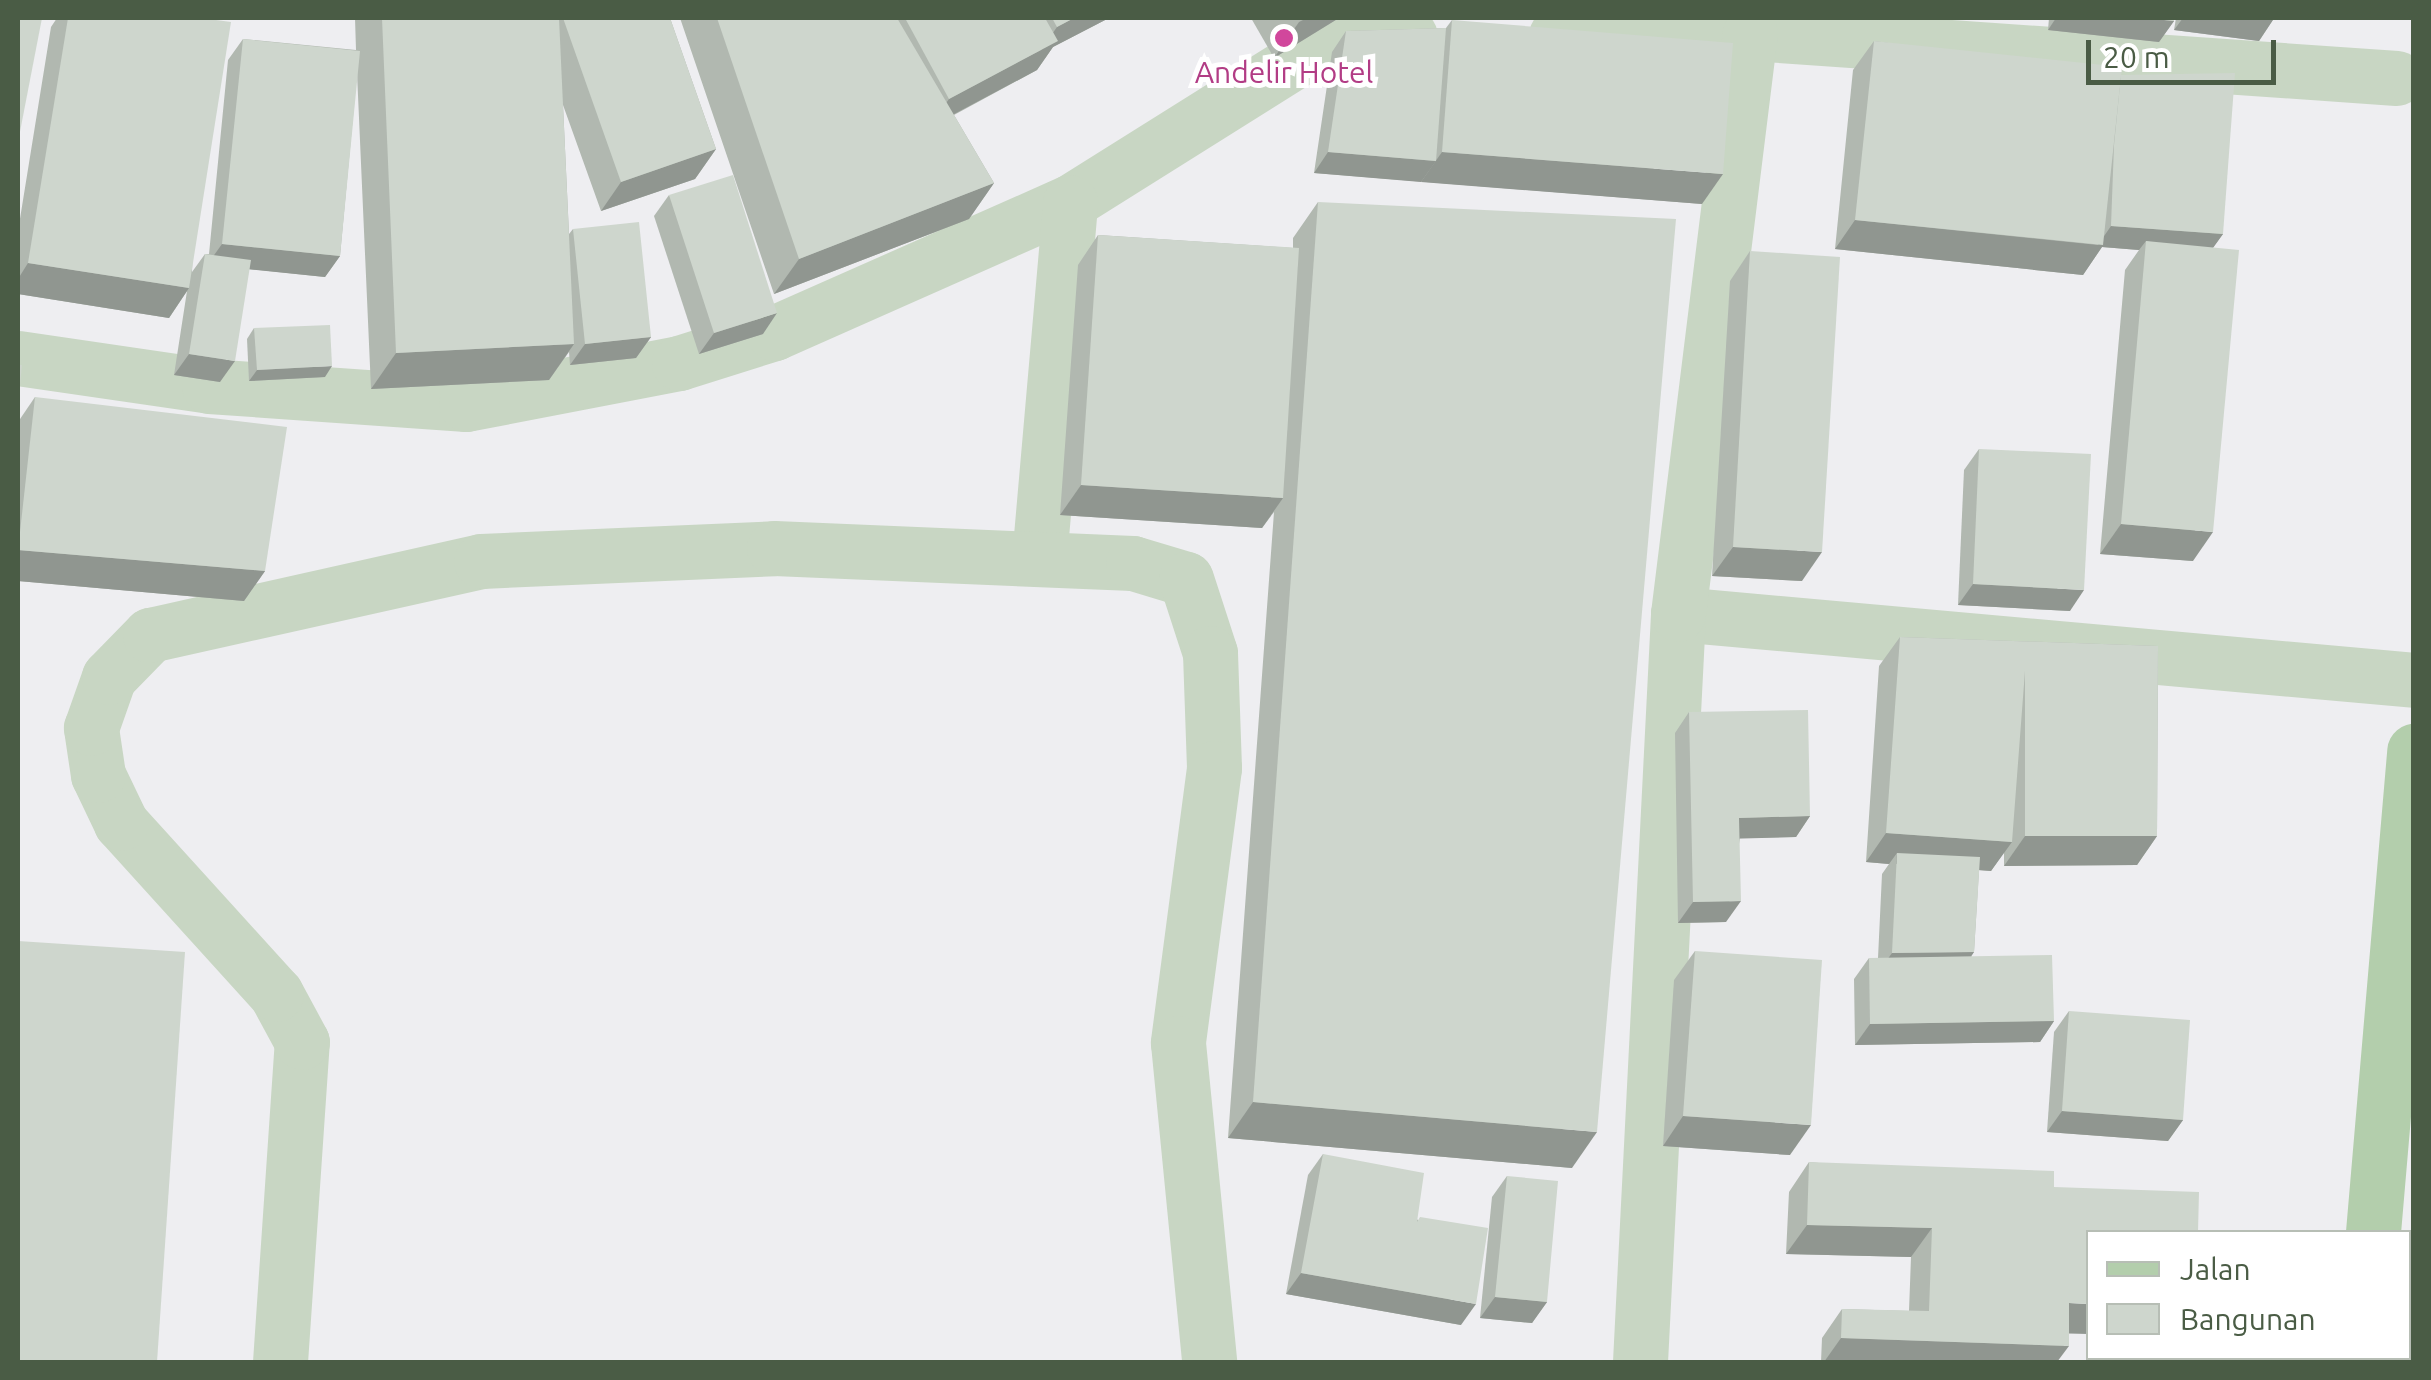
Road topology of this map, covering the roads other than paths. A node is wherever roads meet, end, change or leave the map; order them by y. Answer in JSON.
{"nodes":[{"id":1,"x":1750,"y":33,"type":"junction"},
{"id":2,"x":2396,"y":78,"type":"dead end"},
{"id":3,"x":1070,"y":202,"type":"junction"},
{"id":4,"x":18,"y":358,"type":"edge"},
{"id":5,"x":1039,"y":559,"type":"junction"},
{"id":6,"x":1678,"y":614,"type":"junction"},
{"id":7,"x":2414,"y":680,"type":"edge"},
{"id":8,"x":2414,"y":750,"type":"edge"},
{"id":9,"x":2373,"y":1230,"type":"edge"},
{"id":10,"x":280,"y":1362,"type":"edge"},
{"id":11,"x":1208,"y":1362,"type":"edge"},
{"id":12,"x":1640,"y":1362,"type":"edge"}],
"edges":[{"from":1,"to":2,"type":"street"},
{"from":1,"to":3,"type":"street"},
{"from":1,"to":6,"type":"street"},
{"from":3,"to":4,"type":"street"},
{"from":3,"to":5,"type":"street"},
{"from":5,"to":10,"type":"street"},
{"from":5,"to":11,"type":"street"},
{"from":6,"to":7,"type":"street"},
{"from":6,"to":12,"type":"street"},
{"from":8,"to":9,"type":"main road"}]}
